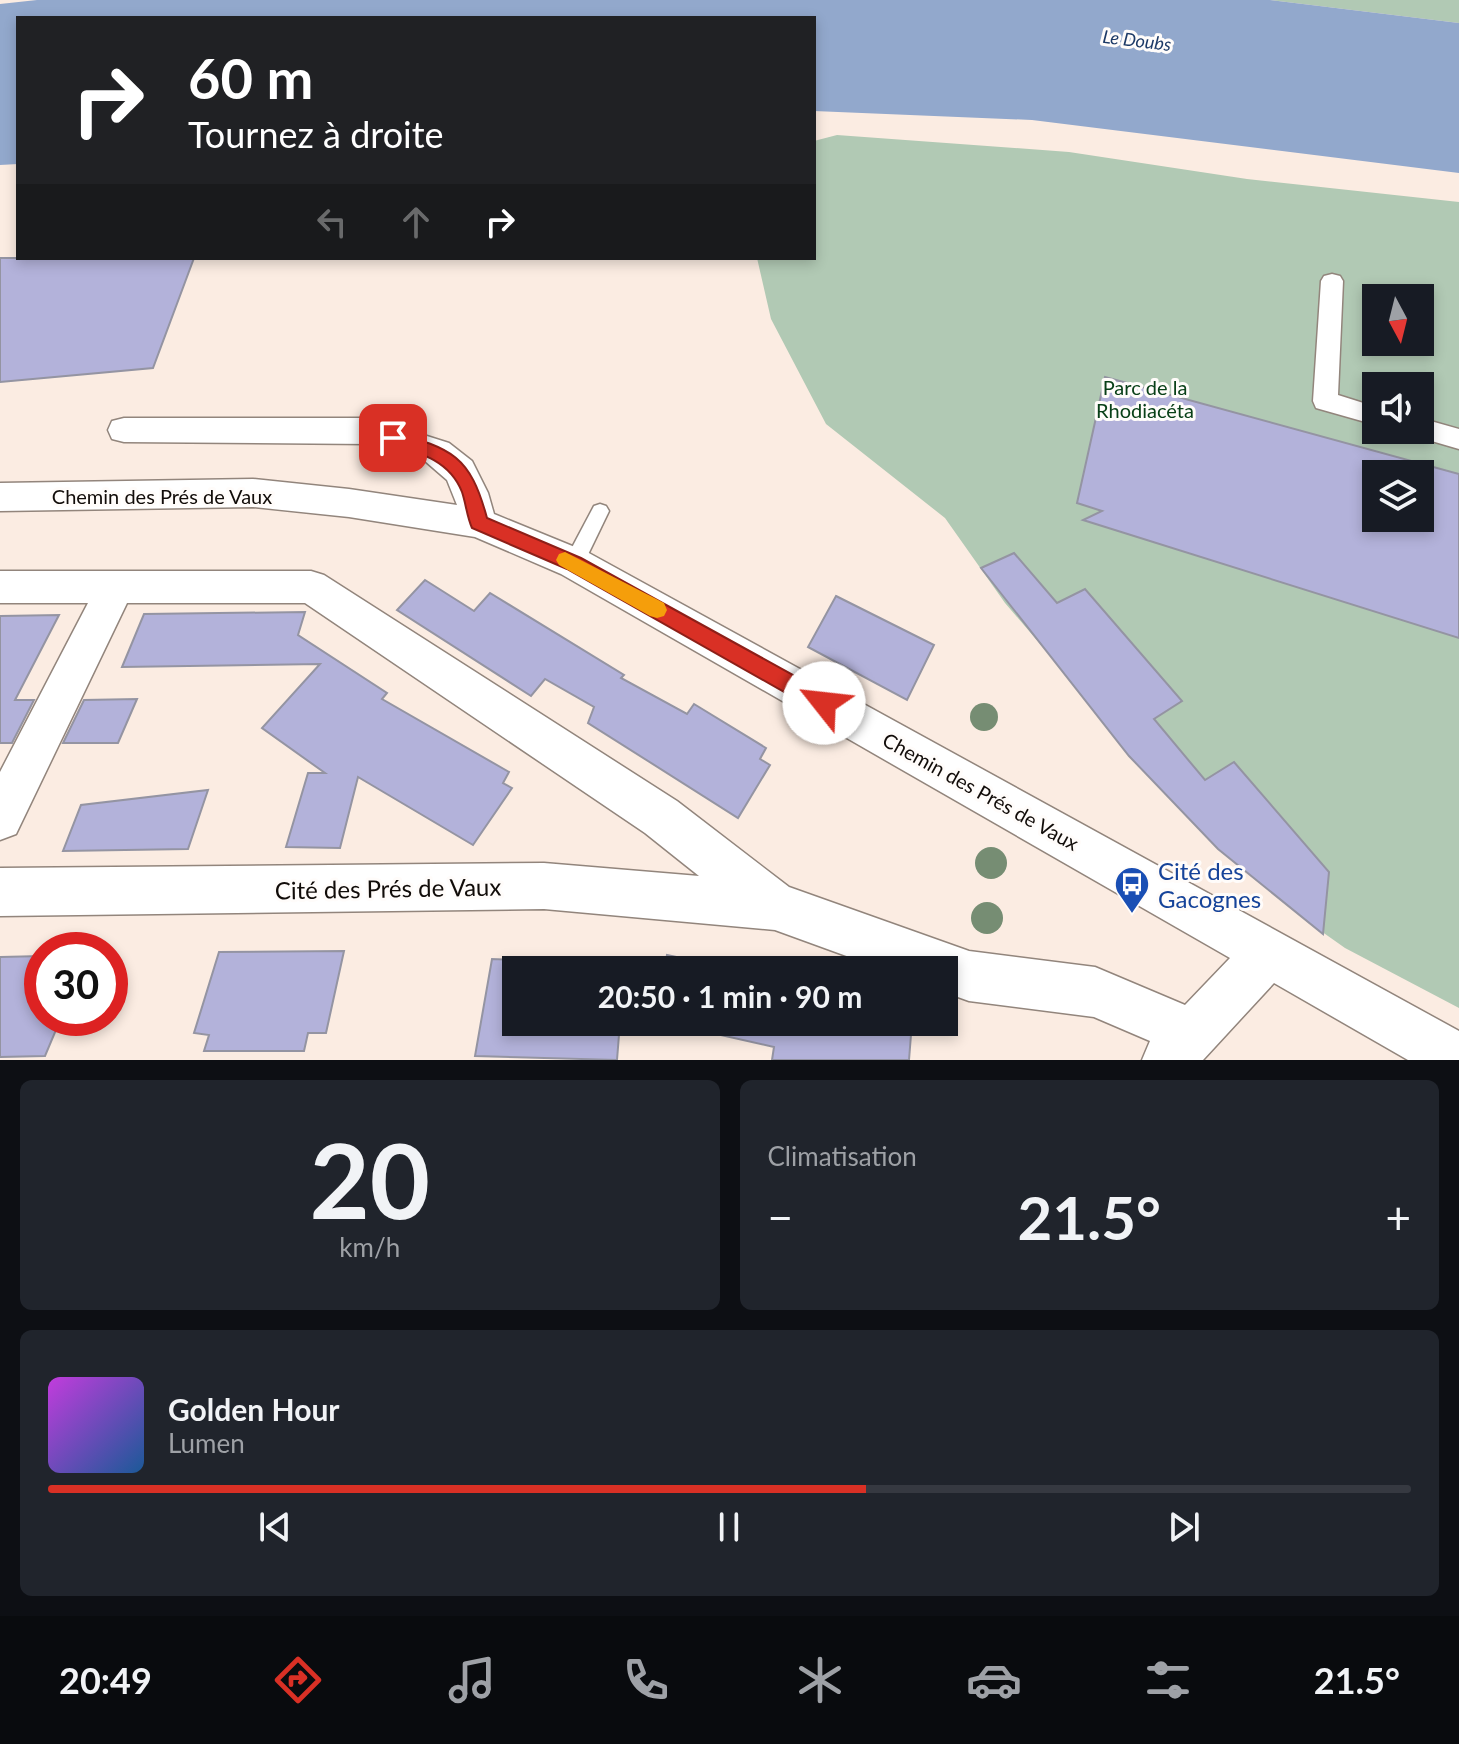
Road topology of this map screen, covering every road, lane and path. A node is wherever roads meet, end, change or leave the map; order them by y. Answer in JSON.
{"nodes":[{"id":1,"x":1332,"y":281,"type":"dead end"},
{"id":2,"x":1362,"y":412,"type":"edge"},
{"id":3,"x":124,"y":430,"type":"dead end"},
{"id":4,"x":1434,"y":432,"type":"edge"},
{"id":5,"x":1459,"y":439,"type":"edge"},
{"id":6,"x":0,"y":497,"type":"edge"},
{"id":7,"x":600,"y":511,"type":"dead end"},
{"id":8,"x":479,"y":523,"type":"junction"},
{"id":9,"x":574,"y":563,"type":"junction"},
{"id":10,"x":116,"y":586,"type":"junction"},
{"id":11,"x":0,"y":587,"type":"edge"},
{"id":12,"x":0,"y":818,"type":"edge"},
{"id":13,"x":0,"y":892,"type":"edge"},
{"id":14,"x":775,"y":906,"type":"junction"},
{"id":15,"x":1269,"y":952,"type":"junction"},
{"id":16,"x":1180,"y":1047,"type":"edge"},
{"id":17,"x":1459,"y":1060,"type":"edge"}],
"edges":[{"from":1,"to":2,"type":"street"},
{"from":3,"to":8,"type":"street"},
{"from":4,"to":5,"type":"street"},
{"from":6,"to":8,"type":"street","name":"Chemin des Prés de Vaux"},
{"from":7,"to":9,"type":"lane"},
{"from":8,"to":9,"type":"street","name":"Chemin des Prés de Vaux"},
{"from":9,"to":15,"type":"street","name":"Chemin des Prés de Vaux"},
{"from":10,"to":11,"type":"street","name":"Cité des Prés de Vaux"},
{"from":10,"to":12,"type":"street"},
{"from":10,"to":14,"type":"street","name":"Cité des Prés de Vaux"},
{"from":13,"to":14,"type":"street","name":"Cité des Prés de Vaux"},
{"from":14,"to":16,"type":"street","name":"Cité des Prés de Vaux"},
{"from":15,"to":16,"type":"street","name":"Cité des Prés de Vaux"},
{"from":15,"to":17,"type":"street","name":"Chemin des Prés de Vaux"}]}
